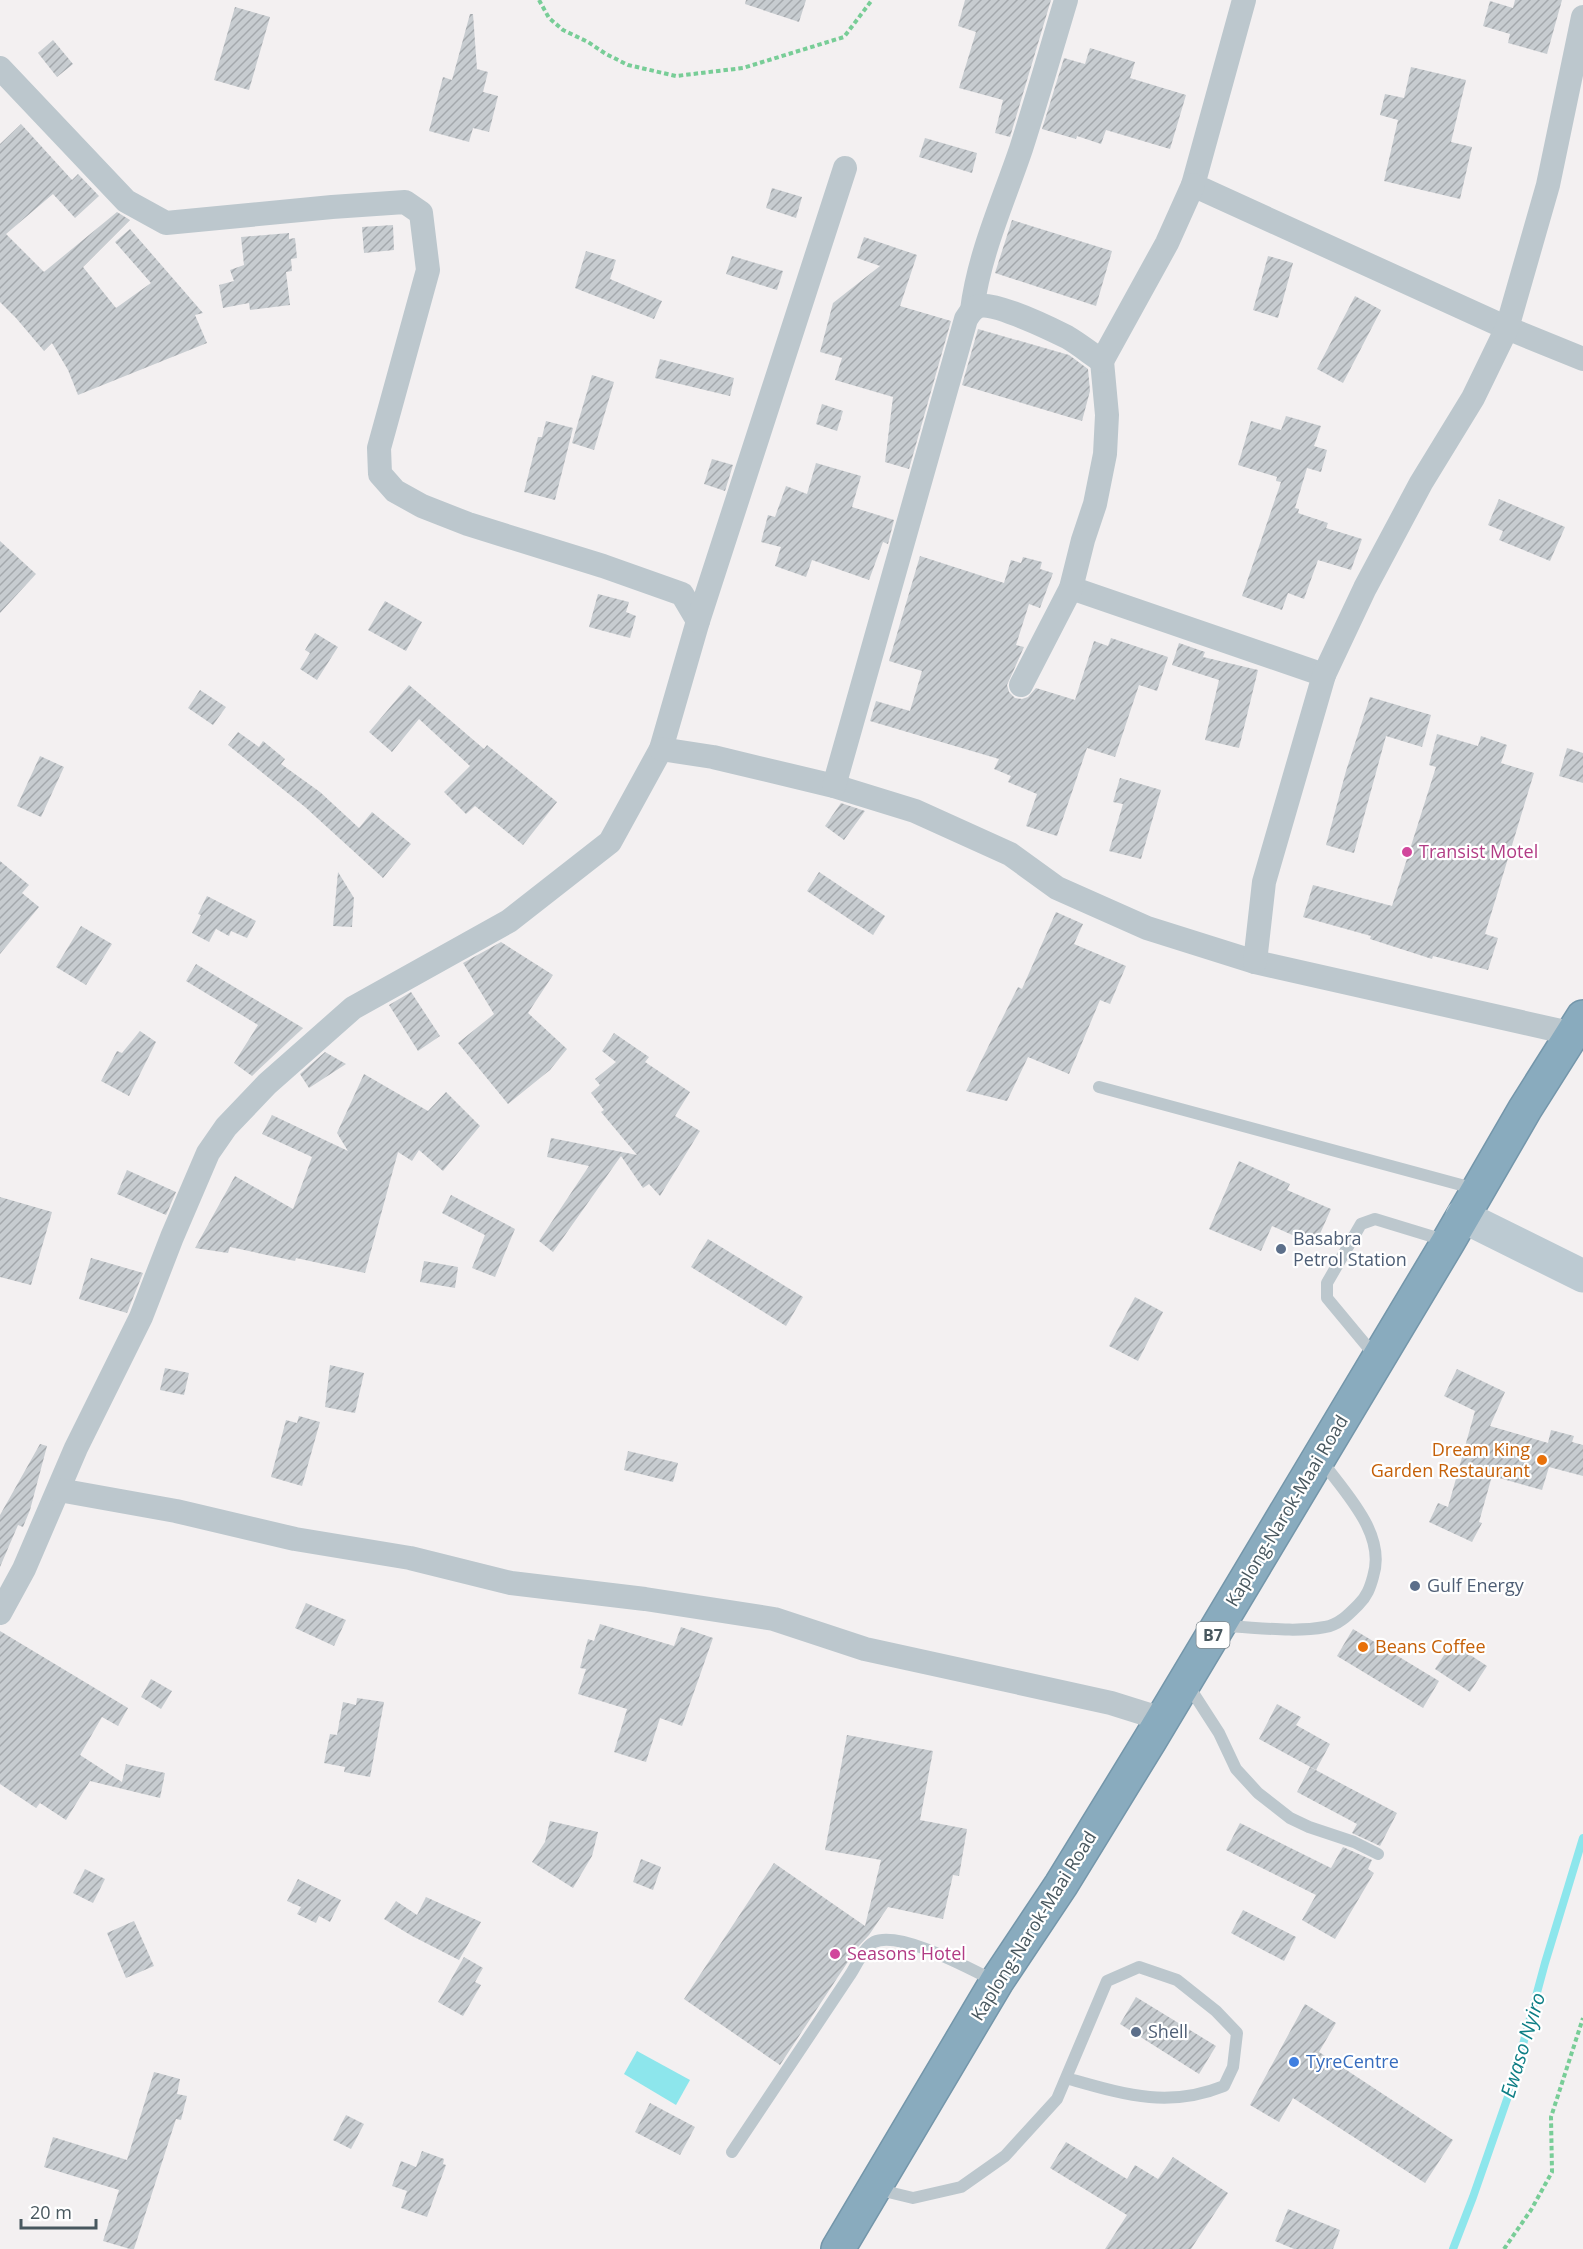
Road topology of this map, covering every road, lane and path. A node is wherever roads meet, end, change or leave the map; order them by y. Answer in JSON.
{"nodes":[{"id":1,"x":539,"y":0,"type":"edge"},
{"id":2,"x":872,"y":0,"type":"edge"},
{"id":3,"x":1066,"y":0,"type":"edge"},
{"id":4,"x":1244,"y":0,"type":"edge"},
{"id":5,"x":1583,"y":17,"type":"edge"},
{"id":6,"x":0,"y":68,"type":"edge"},
{"id":7,"x":845,"y":168,"type":"dead end"},
{"id":8,"x":1193,"y":185,"type":"junction"},
{"id":9,"x":972,"y":310,"type":"junction"},
{"id":10,"x":1507,"y":328,"type":"junction"},
{"id":11,"x":1583,"y":359,"type":"edge"},
{"id":12,"x":1102,"y":361,"type":"junction"},
{"id":13,"x":1071,"y":588,"type":"junction"},
{"id":14,"x":698,"y":621,"type":"junction"},
{"id":15,"x":1324,"y":675,"type":"junction"},
{"id":16,"x":1021,"y":685,"type":"dead end"},
{"id":17,"x":661,"y":749,"type":"junction"},
{"id":18,"x":834,"y":786,"type":"junction"},
{"id":19,"x":1255,"y":962,"type":"junction"},
{"id":20,"x":1578,"y":1026,"type":"edge"},
{"id":21,"x":1099,"y":1087,"type":"dead end"},
{"id":22,"x":1463,"y":1216,"type":"junction"},
{"id":23,"x":1583,"y":1276,"type":"edge"},
{"id":24,"x":1378,"y":1359,"type":"junction"},
{"id":25,"x":1318,"y":1457,"type":"junction"},
{"id":26,"x":59,"y":1490,"type":"junction"},
{"id":27,"x":0,"y":1613,"type":"edge"},
{"id":28,"x":1219,"y":1626,"type":"junction"},
{"id":29,"x":1185,"y":1681,"type":"junction"},
{"id":30,"x":1162,"y":1719,"type":"junction"},
{"id":31,"x":1378,"y":1854,"type":"dead end"},
{"id":32,"x":996,"y":1981,"type":"junction"},
{"id":33,"x":1583,"y":2018,"type":"edge"},
{"id":34,"x":1066,"y":2078,"type":"junction"},
{"id":35,"x":732,"y":2152,"type":"dead end"},
{"id":36,"x":875,"y":2188,"type":"junction"},
{"id":37,"x":838,"y":2249,"type":"edge"},
{"id":38,"x":1504,"y":2249,"type":"edge"}],
"edges":[{"from":1,"to":2,"type":"path"},
{"from":3,"to":9,"type":"street"},
{"from":4,"to":8,"type":"street"},
{"from":5,"to":10,"type":"street"},
{"from":6,"to":14,"type":"street"},
{"from":7,"to":14,"type":"street"},
{"from":8,"to":10,"type":"street"},
{"from":8,"to":12,"type":"street"},
{"from":9,"to":12,"type":"street"},
{"from":9,"to":18,"type":"street"},
{"from":10,"to":11,"type":"street"},
{"from":10,"to":15,"type":"street"},
{"from":12,"to":13,"type":"street"},
{"from":13,"to":15,"type":"street"},
{"from":13,"to":16,"type":"street"},
{"from":14,"to":17,"type":"street"},
{"from":15,"to":19,"type":"street"},
{"from":17,"to":18,"type":"street"},
{"from":17,"to":26,"type":"street"},
{"from":18,"to":19,"type":"street"},
{"from":19,"to":20,"type":"street"},
{"from":20,"to":22,"type":"highway","name":"Kaplong-Narok-Maai Road","number":"B7"},
{"from":21,"to":22,"type":"lane"},
{"from":22,"to":23,"type":"street"},
{"from":22,"to":24,"type":"highway","name":"Kaplong-Narok-Maai Road","number":"B7"},
{"from":22,"to":24,"type":"lane"},
{"from":24,"to":25,"type":"highway","name":"Kaplong-Narok-Maai Road","number":"B7"},
{"from":25,"to":28,"type":"highway","name":"Kaplong-Narok-Maai Road","number":"B7"},
{"from":25,"to":28,"type":"lane"},
{"from":26,"to":27,"type":"street"},
{"from":26,"to":30,"type":"street"},
{"from":28,"to":29,"type":"highway","name":"Kaplong-Narok-Maai Road","number":"B7"},
{"from":29,"to":30,"type":"highway","name":"Kaplong-Narok-Maai Road","number":"B7"},
{"from":29,"to":31,"type":"lane"},
{"from":30,"to":32,"type":"highway","name":"Kaplong-Narok-Maai Road","number":"B7"},
{"from":32,"to":35,"type":"lane"},
{"from":32,"to":36,"type":"highway","name":"Kaplong-Narok-Maai Road","number":"B7"},
{"from":33,"to":38,"type":"path"},
{"from":34,"to":34,"type":"lane"},
{"from":34,"to":36,"type":"lane"},
{"from":36,"to":37,"type":"highway","name":"Kaplong-Narok-Maai Road","number":"B7"}]}
